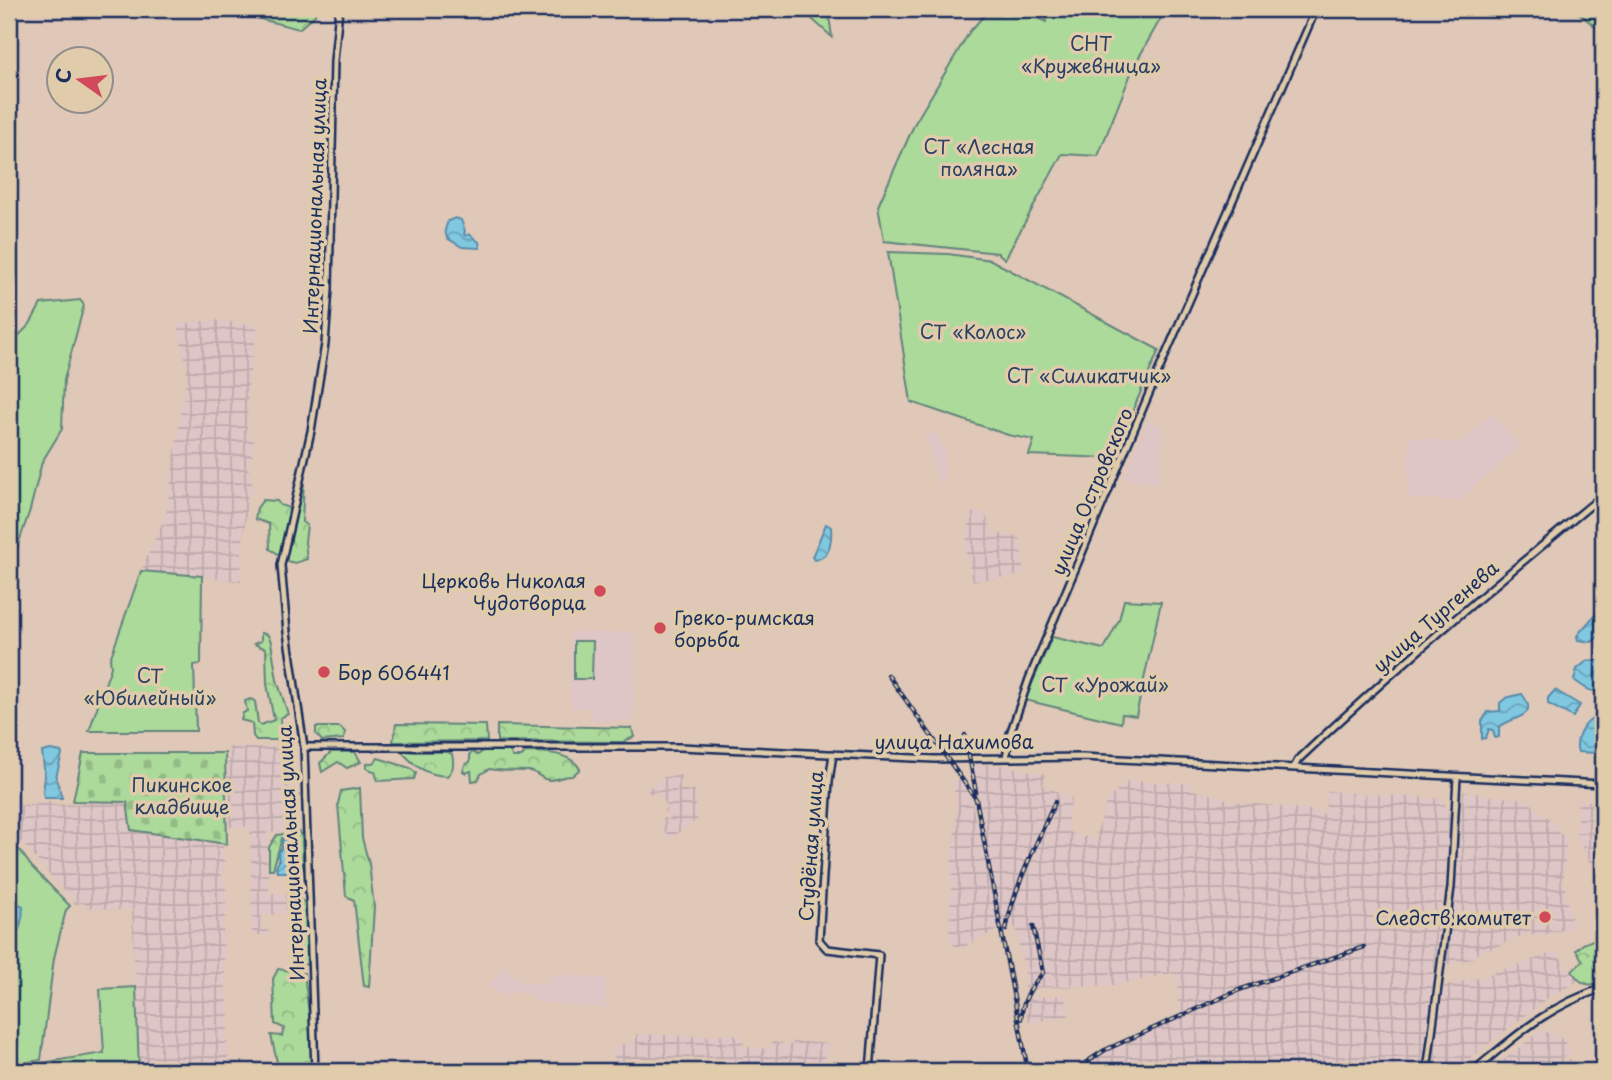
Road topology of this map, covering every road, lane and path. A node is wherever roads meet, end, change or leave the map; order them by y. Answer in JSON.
{"nodes":[{"id":1,"x":340,"y":9,"type":"edge"},
{"id":2,"x":1315,"y":9,"type":"edge"},
{"id":3,"x":1603,"y":495,"type":"edge"},
{"id":4,"x":304,"y":747,"type":"junction"},
{"id":5,"x":833,"y":754,"type":"junction"},
{"id":6,"x":1006,"y":758,"type":"junction"},
{"id":7,"x":1294,"y":767,"type":"junction"},
{"id":8,"x":1457,"y":777,"type":"junction"},
{"id":9,"x":1603,"y":784,"type":"edge"},
{"id":10,"x":1603,"y":988,"type":"edge"},
{"id":11,"x":315,"y":1071,"type":"edge"},
{"id":12,"x":870,"y":1071,"type":"edge"},
{"id":13,"x":1427,"y":1071,"type":"edge"},
{"id":14,"x":1473,"y":1071,"type":"edge"}],
"edges":[{"from":1,"to":4,"type":"main road","name":"Интернациональная улица"},
{"from":2,"to":6,"type":"main road","name":"улица Островского"},
{"from":3,"to":7,"type":"main road","name":"улица Тургенева"},
{"from":4,"to":5,"type":"main road","name":"улица Нахимова"},
{"from":4,"to":11,"type":"main road","name":"Интернациональная улица"},
{"from":5,"to":6,"type":"main road","name":"улица Нахимова"},
{"from":5,"to":12,"type":"main road","name":"Студёная улица"},
{"from":6,"to":7,"type":"main road","name":"улица Нахимова"},
{"from":7,"to":8,"type":"main road","name":"улица Нахимова"},
{"from":8,"to":9,"type":"main road","name":"улица Нахимова"},
{"from":8,"to":13,"type":"main road"},
{"from":10,"to":14,"type":"main road"}]}
